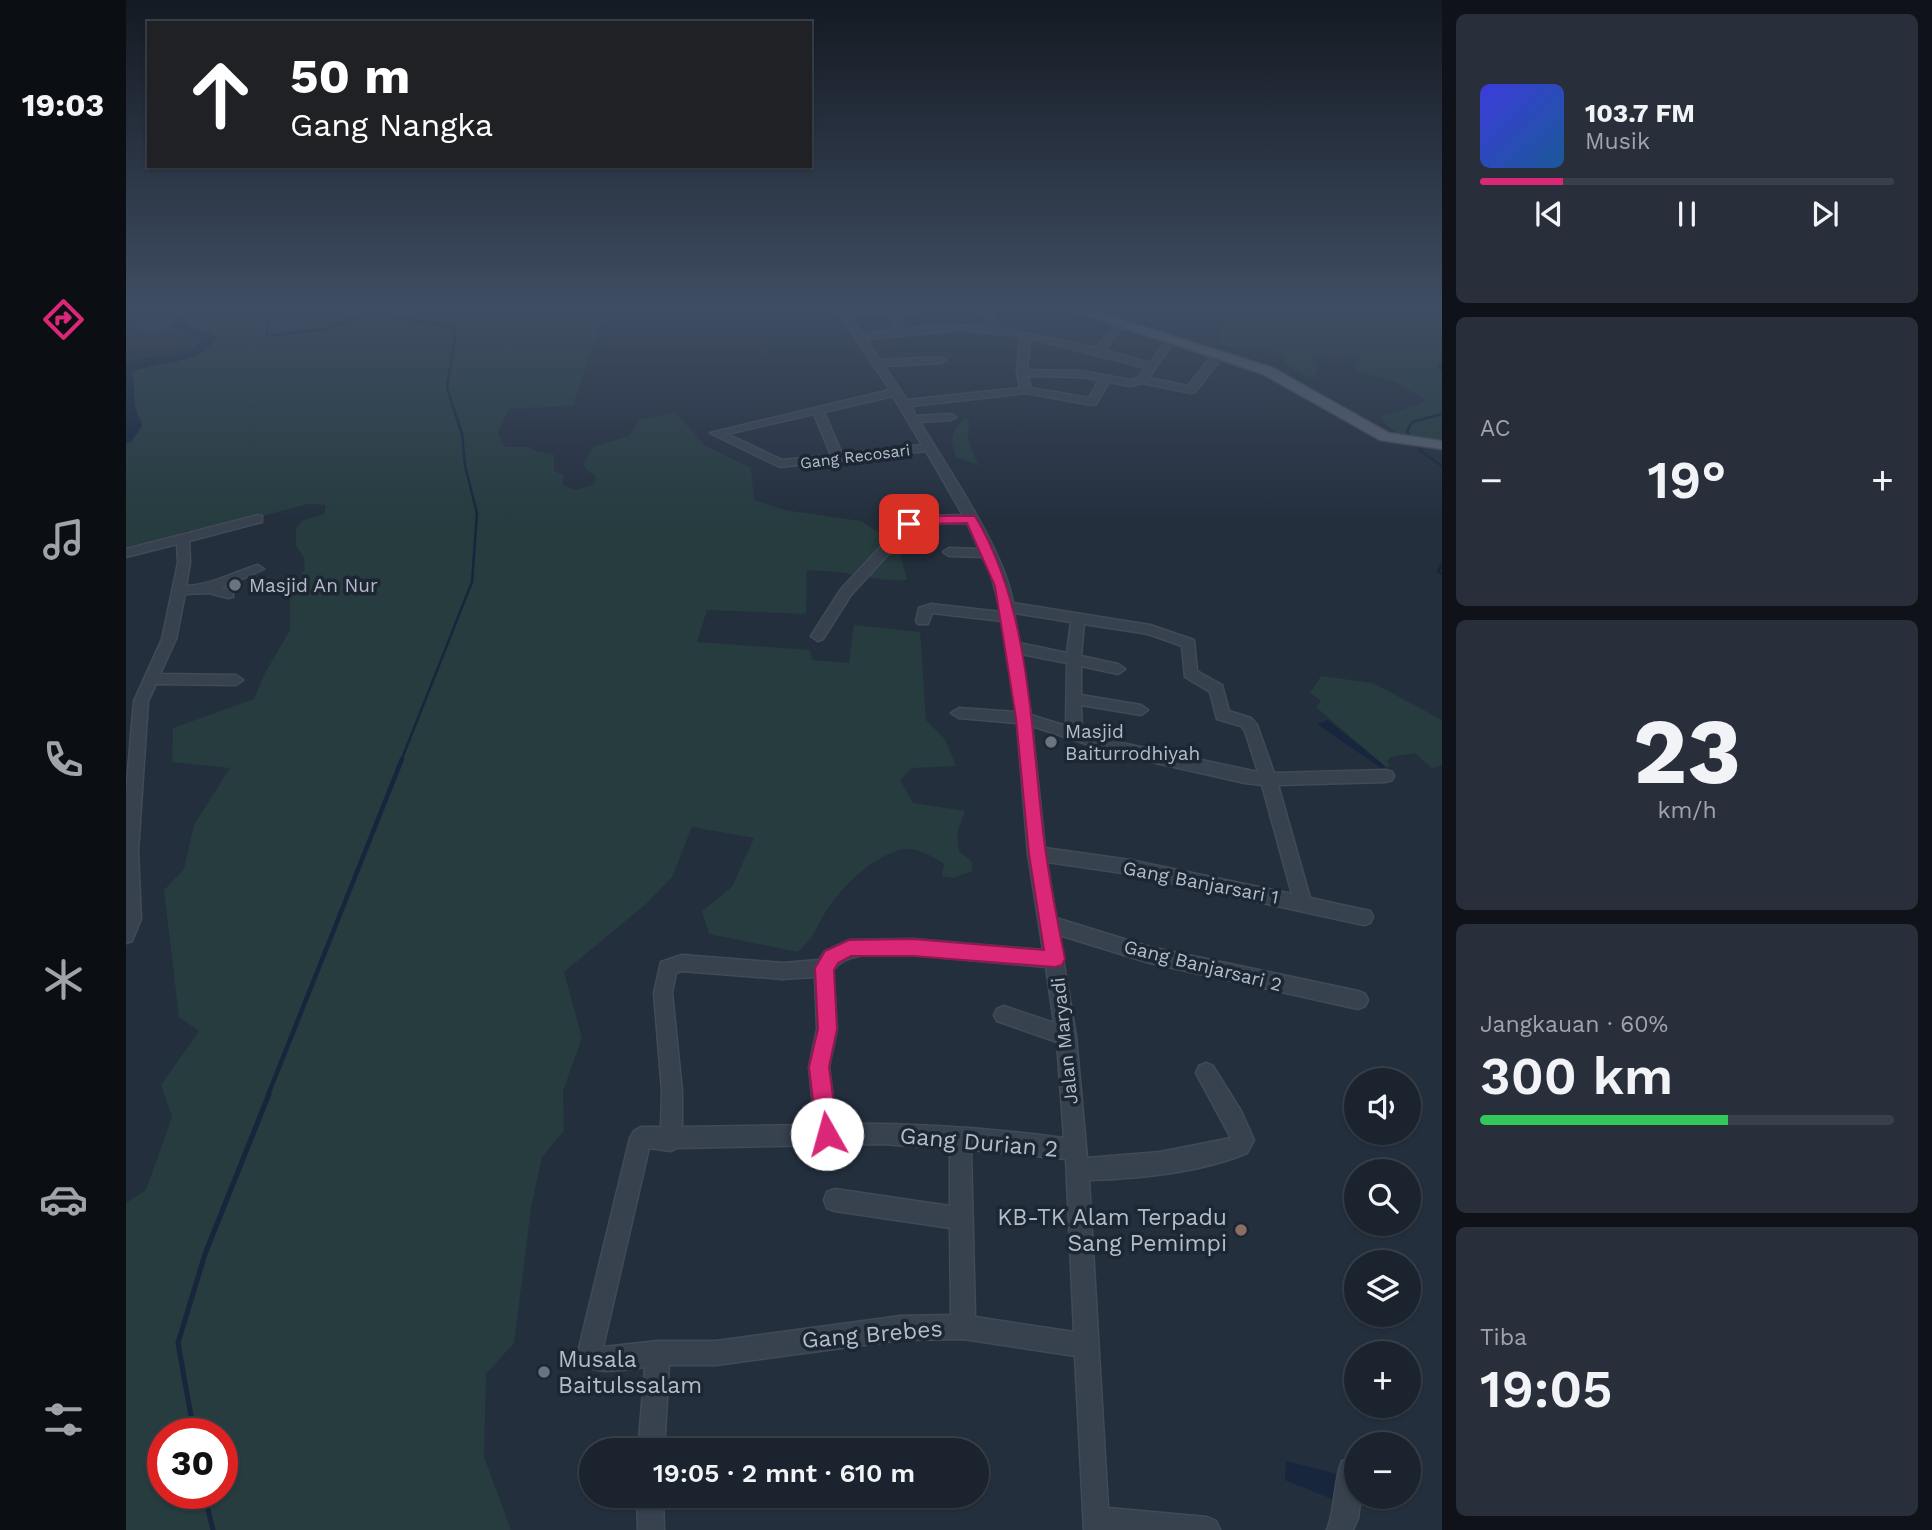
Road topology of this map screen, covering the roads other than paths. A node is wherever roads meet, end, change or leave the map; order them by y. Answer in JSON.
{"nodes":[{"id":1,"x":886,"y":377,"type":"edge"},
{"id":2,"x":1023,"y":377,"type":"edge"},
{"id":3,"x":1098,"y":377,"type":"edge"},
{"id":4,"x":1144,"y":377,"type":"edge"},
{"id":5,"x":1201,"y":377,"type":"edge"},
{"id":6,"x":1278,"y":377,"type":"edge"},
{"id":7,"x":1107,"y":379,"type":"junction"},
{"id":8,"x":1142,"y":380,"type":"junction"},
{"id":9,"x":1026,"y":390,"type":"junction"},
{"id":10,"x":904,"y":405,"type":"junction"},
{"id":11,"x":818,"y":410,"type":"junction"},
{"id":12,"x":951,"y":417,"type":"dead end"},
{"id":13,"x":1440,"y":445,"type":"edge"},
{"id":14,"x":930,"y":447,"type":"junction"},
{"id":15,"x":838,"y":458,"type":"junction"},
{"id":16,"x":258,"y":519,"type":"dead end"},
{"id":17,"x":971,"y":519,"type":"junction"},
{"id":18,"x":183,"y":539,"type":"junction"},
{"id":19,"x":949,"y":552,"type":"dead end"},
{"id":20,"x":126,"y":553,"type":"edge"},
{"id":21,"x":988,"y":554,"type":"junction"},
{"id":22,"x":258,"y":569,"type":"dead end"},
{"id":23,"x":209,"y":589,"type":"junction"},
{"id":24,"x":180,"y":590,"type":"junction"},
{"id":25,"x":228,"y":594,"type":"dead end"},
{"id":26,"x":1008,"y":612,"type":"junction"},
{"id":27,"x":1078,"y":619,"type":"junction"},
{"id":28,"x":923,"y":621,"type":"dead end"},
{"id":29,"x":818,"y":636,"type":"dead end"},
{"id":30,"x":1013,"y":647,"type":"junction"},
{"id":31,"x":1074,"y":658,"type":"junction"},
{"id":32,"x":1118,"y":669,"type":"dead end"},
{"id":33,"x":152,"y":679,"type":"junction"},
{"id":34,"x":236,"y":680,"type":"dead end"},
{"id":35,"x":1075,"y":699,"type":"junction"},
{"id":36,"x":1141,"y":710,"type":"dead end"},
{"id":37,"x":959,"y":713,"type":"dead end"},
{"id":38,"x":1024,"y":718,"type":"junction"},
{"id":39,"x":1074,"y":735,"type":"junction"},
{"id":40,"x":131,"y":746,"type":"edge"},
{"id":41,"x":1386,"y":776,"type":"dead end"},
{"id":42,"x":1268,"y":779,"type":"junction"},
{"id":43,"x":129,"y":824,"type":"edge"},
{"id":44,"x":1037,"y":854,"type":"junction"},
{"id":45,"x":1303,"y":904,"type":"junction"},
{"id":46,"x":1364,"y":916,"type":"dead end"},
{"id":47,"x":1050,"y":925,"type":"junction"},
{"id":48,"x":126,"y":935,"type":"edge"},
{"id":49,"x":1055,"y":959,"type":"junction"},
{"id":50,"x":824,"y":968,"type":"junction"},
{"id":51,"x":1358,"y":1000,"type":"dead end"},
{"id":52,"x":1004,"y":1014,"type":"dead end"},
{"id":53,"x":1066,"y":1036,"type":"junction"},
{"id":54,"x":1206,"y":1073,"type":"dead end"},
{"id":55,"x":827,"y":1134,"type":"junction"},
{"id":56,"x":960,"y":1138,"type":"junction"},
{"id":57,"x":671,"y":1140,"type":"junction"},
{"id":58,"x":1077,"y":1160,"type":"junction"},
{"id":59,"x":835,"y":1200,"type":"dead end"},
{"id":60,"x":962,"y":1219,"type":"junction"},
{"id":61,"x":963,"y":1326,"type":"junction"},
{"id":62,"x":1085,"y":1346,"type":"junction"},
{"id":63,"x":658,"y":1353,"type":"junction"},
{"id":64,"x":652,"y":1438,"type":"edge"},
{"id":65,"x":651,"y":1508,"type":"edge"},
{"id":66,"x":1344,"y":1508,"type":"edge"},
{"id":67,"x":1097,"y":1525,"type":"edge"},
{"id":68,"x":652,"y":1530,"type":"edge"},
{"id":69,"x":1207,"y":1530,"type":"edge"},
{"id":70,"x":1340,"y":1530,"type":"edge"}],
"edges":[{"from":1,"to":10,"type":"street","name":"Jalan Maryadi"},
{"from":2,"to":9,"type":"street"},
{"from":3,"to":7,"type":"street"},
{"from":4,"to":8,"type":"street"},
{"from":5,"to":8,"type":"street"},
{"from":6,"to":13,"type":"main road"},
{"from":7,"to":8,"type":"street"},
{"from":7,"to":9,"type":"street"},
{"from":9,"to":10,"type":"street"},
{"from":10,"to":11,"type":"street"},
{"from":10,"to":12,"type":"street"},
{"from":10,"to":14,"type":"street","name":"Jalan Maryadi"},
{"from":11,"to":15,"type":"street"},
{"from":11,"to":15,"type":"street","name":"Gang Recosari"},
{"from":14,"to":15,"type":"street","name":"Gang Recosari"},
{"from":14,"to":17,"type":"street","name":"Jalan Maryadi"},
{"from":16,"to":18,"type":"street"},
{"from":17,"to":21,"type":"street","name":"Jalan Maryadi"},
{"from":17,"to":29,"type":"street"},
{"from":18,"to":20,"type":"street"},
{"from":18,"to":24,"type":"street"},
{"from":19,"to":21,"type":"street"},
{"from":21,"to":26,"type":"street","name":"Jalan Maryadi"},
{"from":22,"to":23,"type":"street"},
{"from":23,"to":24,"type":"street"},
{"from":23,"to":25,"type":"street"},
{"from":24,"to":33,"type":"street"},
{"from":26,"to":27,"type":"street"},
{"from":26,"to":28,"type":"street"},
{"from":26,"to":30,"type":"street","name":"Jalan Maryadi"},
{"from":27,"to":31,"type":"street"},
{"from":27,"to":42,"type":"street"},
{"from":30,"to":31,"type":"street"},
{"from":30,"to":38,"type":"street","name":"Jalan Maryadi"},
{"from":31,"to":32,"type":"street"},
{"from":31,"to":35,"type":"street"},
{"from":33,"to":34,"type":"street"},
{"from":33,"to":40,"type":"street"},
{"from":35,"to":36,"type":"street"},
{"from":35,"to":39,"type":"street"},
{"from":37,"to":38,"type":"street"},
{"from":38,"to":39,"type":"street"},
{"from":38,"to":44,"type":"street","name":"Jalan Maryadi"},
{"from":39,"to":42,"type":"street"},
{"from":40,"to":43,"type":"street"},
{"from":41,"to":42,"type":"street"},
{"from":42,"to":45,"type":"street"},
{"from":43,"to":48,"type":"street"},
{"from":44,"to":45,"type":"street","name":"Gang Banjarsari 1"},
{"from":44,"to":47,"type":"street","name":"Jalan Maryadi"},
{"from":45,"to":46,"type":"street","name":"Gang Banjarsari 1"},
{"from":47,"to":49,"type":"street","name":"Jalan Maryadi"},
{"from":47,"to":51,"type":"street","name":"Gang Banjarsari 2"},
{"from":49,"to":50,"type":"street"},
{"from":49,"to":53,"type":"street","name":"Jalan Maryadi"},
{"from":50,"to":55,"type":"street"},
{"from":50,"to":57,"type":"street"},
{"from":52,"to":53,"type":"street"},
{"from":53,"to":58,"type":"street","name":"Jalan Maryadi"},
{"from":54,"to":58,"type":"street","name":"Gang Durian 2"},
{"from":55,"to":56,"type":"street","name":"Gang Durian 2"},
{"from":55,"to":57,"type":"street","name":"Gang Durian 2"},
{"from":56,"to":58,"type":"street","name":"Gang Durian 2"},
{"from":56,"to":60,"type":"street"},
{"from":57,"to":63,"type":"street","name":"Gang Brebes"},
{"from":58,"to":62,"type":"street","name":"Jalan Maryadi"},
{"from":59,"to":60,"type":"street"},
{"from":60,"to":61,"type":"street"},
{"from":61,"to":62,"type":"street","name":"Gang Brebes"},
{"from":61,"to":63,"type":"street","name":"Gang Brebes"},
{"from":62,"to":67,"type":"street","name":"Jalan Maryadi"},
{"from":63,"to":64,"type":"street"},
{"from":65,"to":68,"type":"street"},
{"from":66,"to":70,"type":"street"},
{"from":67,"to":69,"type":"street"}]}
